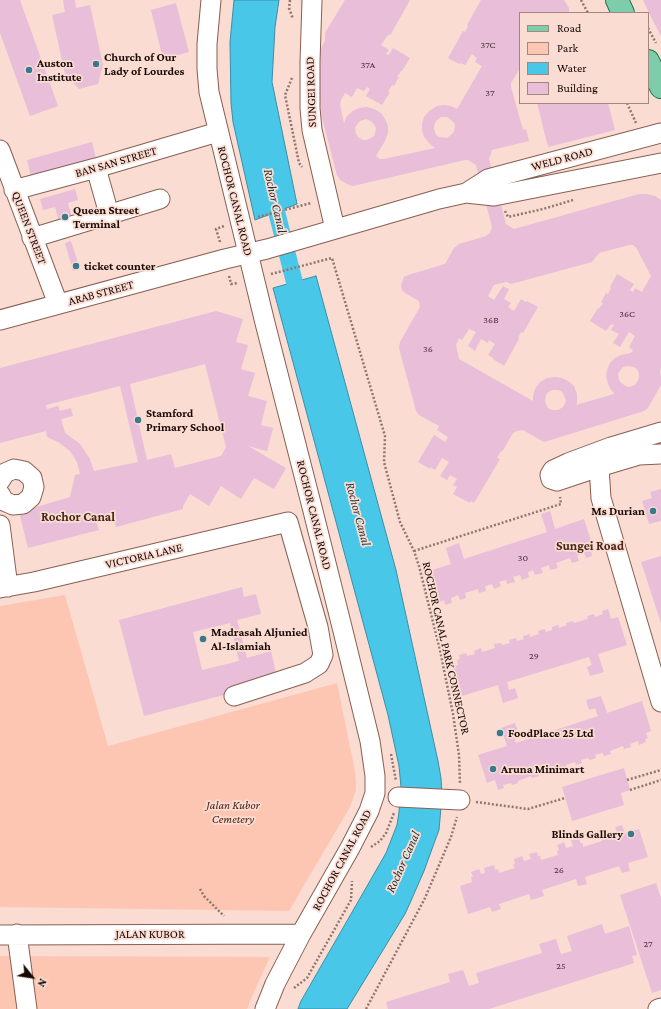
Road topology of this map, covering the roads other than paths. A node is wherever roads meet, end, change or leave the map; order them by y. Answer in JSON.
{"nodes":[{"id":1,"x":211,"y":0,"type":"edge"},
{"id":2,"x":312,"y":0,"type":"edge"},
{"id":3,"x":617,"y":0,"type":"edge"},
{"id":4,"x":623,"y":12,"type":"edge"},
{"id":5,"x":653,"y":54,"type":"edge"},
{"id":6,"x":661,"y":87,"type":"edge"},
{"id":7,"x":218,"y":132,"type":"junction"},
{"id":8,"x":661,"y":133,"type":"edge"},
{"id":9,"x":0,"y":150,"type":"edge"},
{"id":10,"x":661,"y":163,"type":"edge"},
{"id":11,"x":96,"y":168,"type":"junction"},
{"id":12,"x":491,"y":187,"type":"junction"},
{"id":13,"x":14,"y":190,"type":"junction"},
{"id":14,"x":160,"y":199,"type":"dead end"},
{"id":15,"x":109,"y":214,"type":"junction"},
{"id":16,"x":328,"y":232,"type":"junction"},
{"id":17,"x":32,"y":238,"type":"junction"},
{"id":18,"x":248,"y":254,"type":"junction"},
{"id":19,"x":58,"y":304,"type":"junction"},
{"id":20,"x":0,"y":320,"type":"edge"},
{"id":21,"x":661,"y":432,"type":"edge"},
{"id":22,"x":638,"y":447,"type":"junction"},
{"id":23,"x":661,"y":454,"type":"edge"},
{"id":24,"x":599,"y":466,"type":"junction"},
{"id":25,"x":0,"y":480,"type":"edge"},
{"id":26,"x":1,"y":503,"type":"edge"},
{"id":27,"x":0,"y":525,"type":"edge"},
{"id":28,"x":4,"y":588,"type":"edge"},
{"id":29,"x":234,"y":696,"type":"dead end"},
{"id":30,"x":661,"y":702,"type":"edge"},
{"id":31,"x":400,"y":798,"type":"dead end"},
{"id":32,"x":460,"y":800,"type":"road end"},
{"id":33,"x":8,"y":934,"type":"edge"},
{"id":34,"x":301,"y":934,"type":"junction"},
{"id":35,"x":27,"y":1009,"type":"edge"},
{"id":36,"x":265,"y":1009,"type":"edge"}],
"edges":[{"from":1,"to":7,"type":"street","name":"ROCHOR CANAL ROAD"},
{"from":2,"to":16,"type":"street","name":"SUNGEI ROAD"},
{"from":3,"to":4,"type":"main road"},
{"from":5,"to":6,"type":"main road"},
{"from":7,"to":11,"type":"street","name":"BAN SAN STREET"},
{"from":7,"to":18,"type":"street","name":"ROCHOR CANAL ROAD"},
{"from":8,"to":12,"type":"street","name":"WELD ROAD"},
{"from":9,"to":13,"type":"street","name":"QUEEN STREET"},
{"from":10,"to":12,"type":"street","name":"WELD ROAD"},
{"from":11,"to":13,"type":"street","name":"BAN SAN STREET"},
{"from":11,"to":15,"type":"street"},
{"from":12,"to":16,"type":"street","name":"WELD ROAD"},
{"from":13,"to":17,"type":"street","name":"QUEEN STREET"},
{"from":14,"to":15,"type":"street"},
{"from":15,"to":17,"type":"street"},
{"from":16,"to":18,"type":"street","name":"WELD ROAD"},
{"from":17,"to":19,"type":"street","name":"QUEEN STREET"},
{"from":18,"to":19,"type":"street","name":"ARAB STREET"},
{"from":18,"to":34,"type":"street","name":"ROCHOR CANAL ROAD"},
{"from":19,"to":20,"type":"street","name":"ARAB STREET"},
{"from":21,"to":22,"type":"street"},
{"from":22,"to":23,"type":"street"},
{"from":22,"to":24,"type":"street"},
{"from":22,"to":24,"type":"street"},
{"from":24,"to":30,"type":"street"},
{"from":25,"to":26,"type":"street"},
{"from":27,"to":28,"type":"street"},
{"from":28,"to":29,"type":"street","name":"VICTORIA LANE"},
{"from":31,"to":32,"type":"street"},
{"from":33,"to":34,"type":"street","name":"JALAN KUBOR"},
{"from":33,"to":35,"type":"street"},
{"from":34,"to":36,"type":"street","name":"ROCHOR CANAL ROAD"}]}
